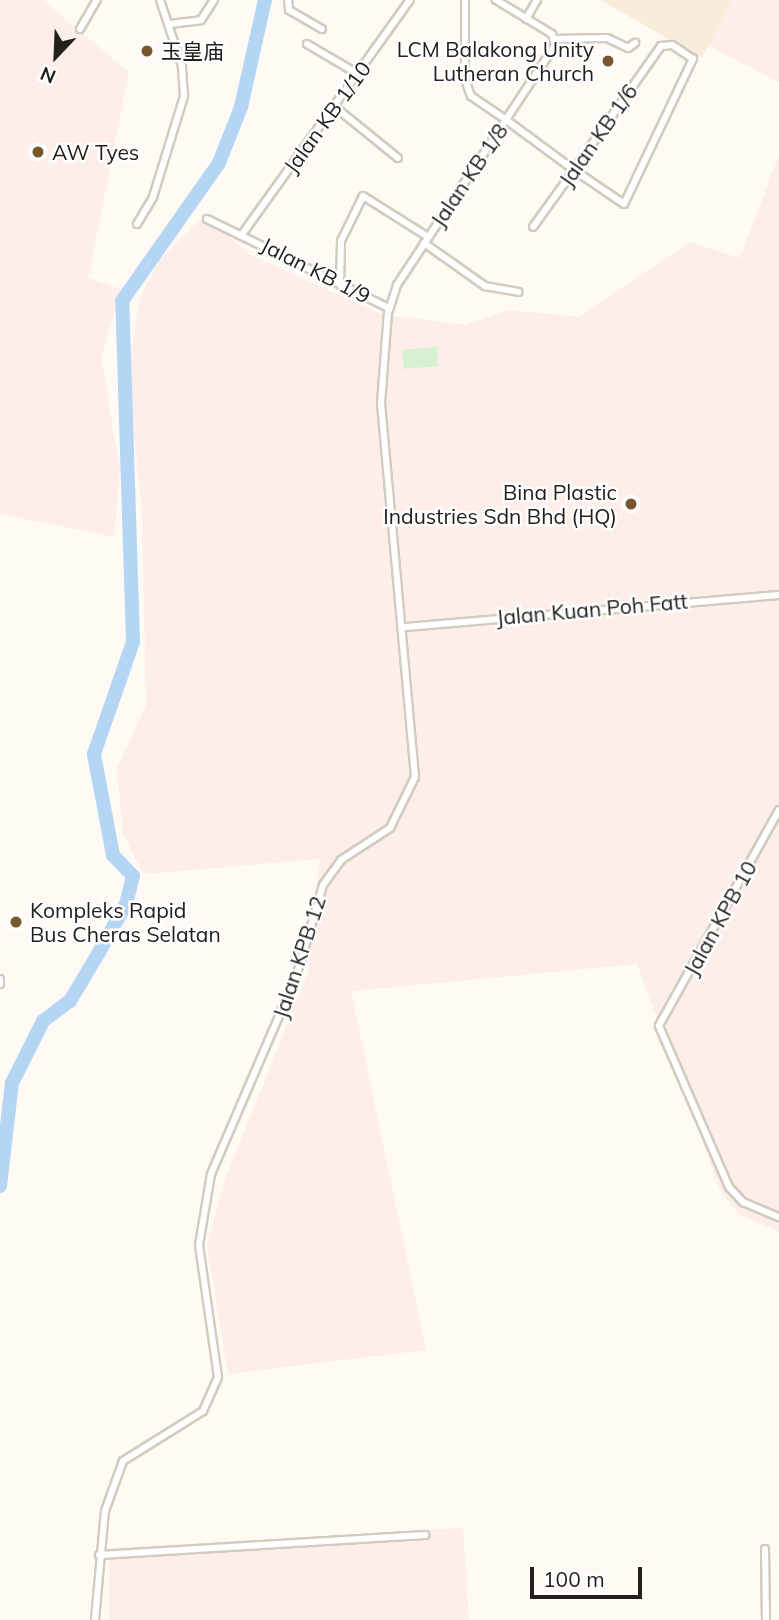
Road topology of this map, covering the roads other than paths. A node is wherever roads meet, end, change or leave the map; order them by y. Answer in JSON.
{"nodes":[{"id":1,"x":97,"y":0,"type":"edge"},
{"id":2,"x":160,"y":0,"type":"edge"},
{"id":3,"x":214,"y":0,"type":"edge"},
{"id":4,"x":288,"y":0,"type":"edge"},
{"id":5,"x":410,"y":0,"type":"edge"},
{"id":6,"x":465,"y":0,"type":"edge"},
{"id":7,"x":496,"y":0,"type":"edge"},
{"id":8,"x":537,"y":0,"type":"edge"},
{"id":9,"x":526,"y":19,"type":"junction"},
{"id":10,"x":170,"y":24,"type":"junction"},
{"id":11,"x":79,"y":29,"type":"dead end"},
{"id":12,"x":322,"y":29,"type":"dead end"},
{"id":13,"x":555,"y":42,"type":"junction"},
{"id":14,"x":635,"y":43,"type":"dead end"},
{"id":15,"x":307,"y":44,"type":"dead end"},
{"id":16,"x":358,"y":74,"type":"junction"},
{"id":17,"x":335,"y":107,"type":"junction"},
{"id":18,"x":505,"y":119,"type":"junction"},
{"id":19,"x":398,"y":158,"type":"dead end"},
{"id":20,"x":574,"y":170,"type":"junction"},
{"id":21,"x":207,"y":219,"type":"dead end"},
{"id":22,"x":137,"y":224,"type":"dead end"},
{"id":23,"x":533,"y":227,"type":"dead end"},
{"id":24,"x":243,"y":233,"type":"junction"},
{"id":25,"x":426,"y":240,"type":"junction"},
{"id":26,"x":340,"y":285,"type":"junction"},
{"id":27,"x":518,"y":292,"type":"dead end"},
{"id":28,"x":389,"y":308,"type":"junction"},
{"id":29,"x":779,"y":595,"type":"edge"},
{"id":30,"x":405,"y":627,"type":"junction"},
{"id":31,"x":779,"y":810,"type":"edge"},
{"id":32,"x":779,"y":1217,"type":"edge"},
{"id":33,"x":425,"y":1535,"type":"dead end"},
{"id":34,"x":765,"y":1549,"type":"dead end"},
{"id":35,"x":99,"y":1555,"type":"junction"},
{"id":36,"x":95,"y":1620,"type":"edge"},
{"id":37,"x":766,"y":1620,"type":"edge"}],
"edges":[{"from":1,"to":11,"type":"street"},
{"from":2,"to":10,"type":"street"},
{"from":3,"to":10,"type":"street"},
{"from":4,"to":12,"type":"street"},
{"from":5,"to":16,"type":"street","name":"Jalan KB 1/10"},
{"from":6,"to":18,"type":"street"},
{"from":7,"to":9,"type":"street"},
{"from":8,"to":9,"type":"street"},
{"from":9,"to":13,"type":"street"},
{"from":10,"to":22,"type":"street"},
{"from":13,"to":14,"type":"street"},
{"from":13,"to":18,"type":"street","name":"Jalan KB 1/8"},
{"from":15,"to":16,"type":"street"},
{"from":16,"to":17,"type":"street","name":"Jalan KB 1/10"},
{"from":17,"to":19,"type":"street"},
{"from":17,"to":24,"type":"street","name":"Jalan KB 1/10"},
{"from":18,"to":20,"type":"street"},
{"from":18,"to":25,"type":"street","name":"Jalan KB 1/8"},
{"from":20,"to":20,"type":"street","name":"Jalan KB 1/6"},
{"from":20,"to":23,"type":"street","name":"Jalan KB 1/6"},
{"from":21,"to":24,"type":"street","name":"Jalan KB 1/9"},
{"from":24,"to":26,"type":"street","name":"Jalan KB 1/9"},
{"from":25,"to":26,"type":"street"},
{"from":25,"to":27,"type":"street"},
{"from":25,"to":28,"type":"street","name":"Jalan KB 1/8"},
{"from":26,"to":28,"type":"street","name":"Jalan KB 1/9"},
{"from":28,"to":30,"type":"street","name":"Jalan KPB 12"},
{"from":29,"to":30,"type":"street","name":"Jalan Kuan Poh Fatt"},
{"from":30,"to":35,"type":"street","name":"Jalan KPB 12"},
{"from":31,"to":32,"type":"street","name":"Jalan KPB 10"},
{"from":33,"to":35,"type":"street"},
{"from":34,"to":37,"type":"street"},
{"from":35,"to":36,"type":"street","name":"Jalan KPB 12"}]}
